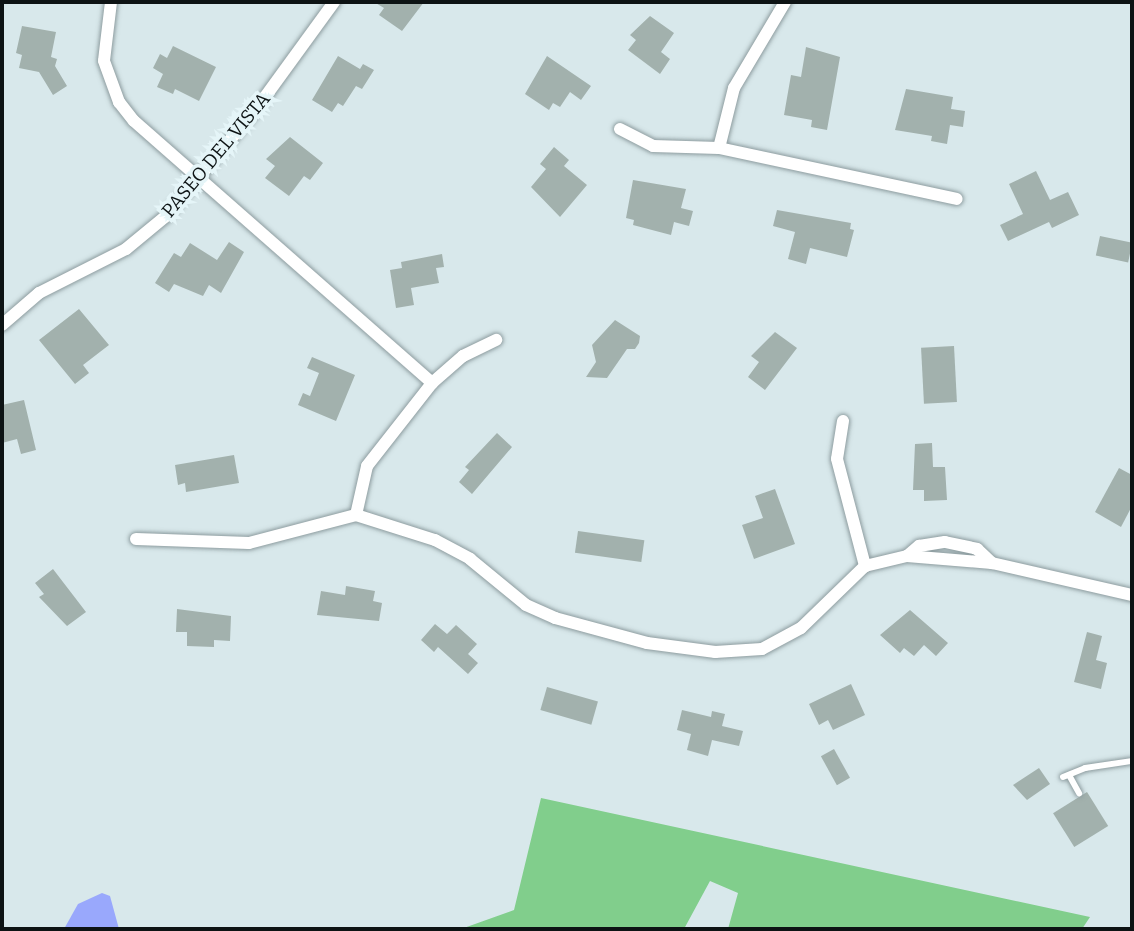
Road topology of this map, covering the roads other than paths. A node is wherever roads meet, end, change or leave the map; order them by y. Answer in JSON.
{"nodes":[{"id":1,"x":111,"y":2,"type":"edge"},
{"id":2,"x":334,"y":2,"type":"edge"},
{"id":3,"x":785,"y":2,"type":"edge"},
{"id":4,"x":620,"y":129,"type":"dead end"},
{"id":5,"x":719,"y":148,"type":"junction"},
{"id":6,"x":198,"y":179,"type":"junction"},
{"id":7,"x":957,"y":199,"type":"dead end"},
{"id":8,"x":2,"y":325,"type":"edge"},
{"id":9,"x":496,"y":340,"type":"dead end"},
{"id":10,"x":432,"y":383,"type":"junction"},
{"id":11,"x":843,"y":421,"type":"dead end"},
{"id":12,"x":356,"y":514,"type":"junction"},
{"id":13,"x":136,"y":539,"type":"dead end"},
{"id":14,"x":908,"y":556,"type":"junction"},
{"id":15,"x":992,"y":563,"type":"junction"},
{"id":16,"x":865,"y":566,"type":"junction"},
{"id":17,"x":1132,"y":595,"type":"edge"},
{"id":18,"x":1132,"y":761,"type":"edge"},
{"id":19,"x":1079,"y":793,"type":"dead end"}],
"edges":[{"from":1,"to":6,"type":"street"},
{"from":2,"to":6,"type":"street","name":"PASEO DEL VISTA"},
{"from":3,"to":5,"type":"street"},
{"from":4,"to":5,"type":"street"},
{"from":5,"to":7,"type":"street"},
{"from":6,"to":8,"type":"street","name":"PASEO DEL VISTA"},
{"from":6,"to":10,"type":"street"},
{"from":9,"to":10,"type":"street"},
{"from":10,"to":12,"type":"street"},
{"from":11,"to":16,"type":"street"},
{"from":12,"to":13,"type":"street"},
{"from":12,"to":16,"type":"street"},
{"from":14,"to":15,"type":"street"},
{"from":14,"to":15,"type":"street"},
{"from":14,"to":16,"type":"street"},
{"from":15,"to":17,"type":"street"},
{"from":18,"to":19,"type":"lane"}]}
